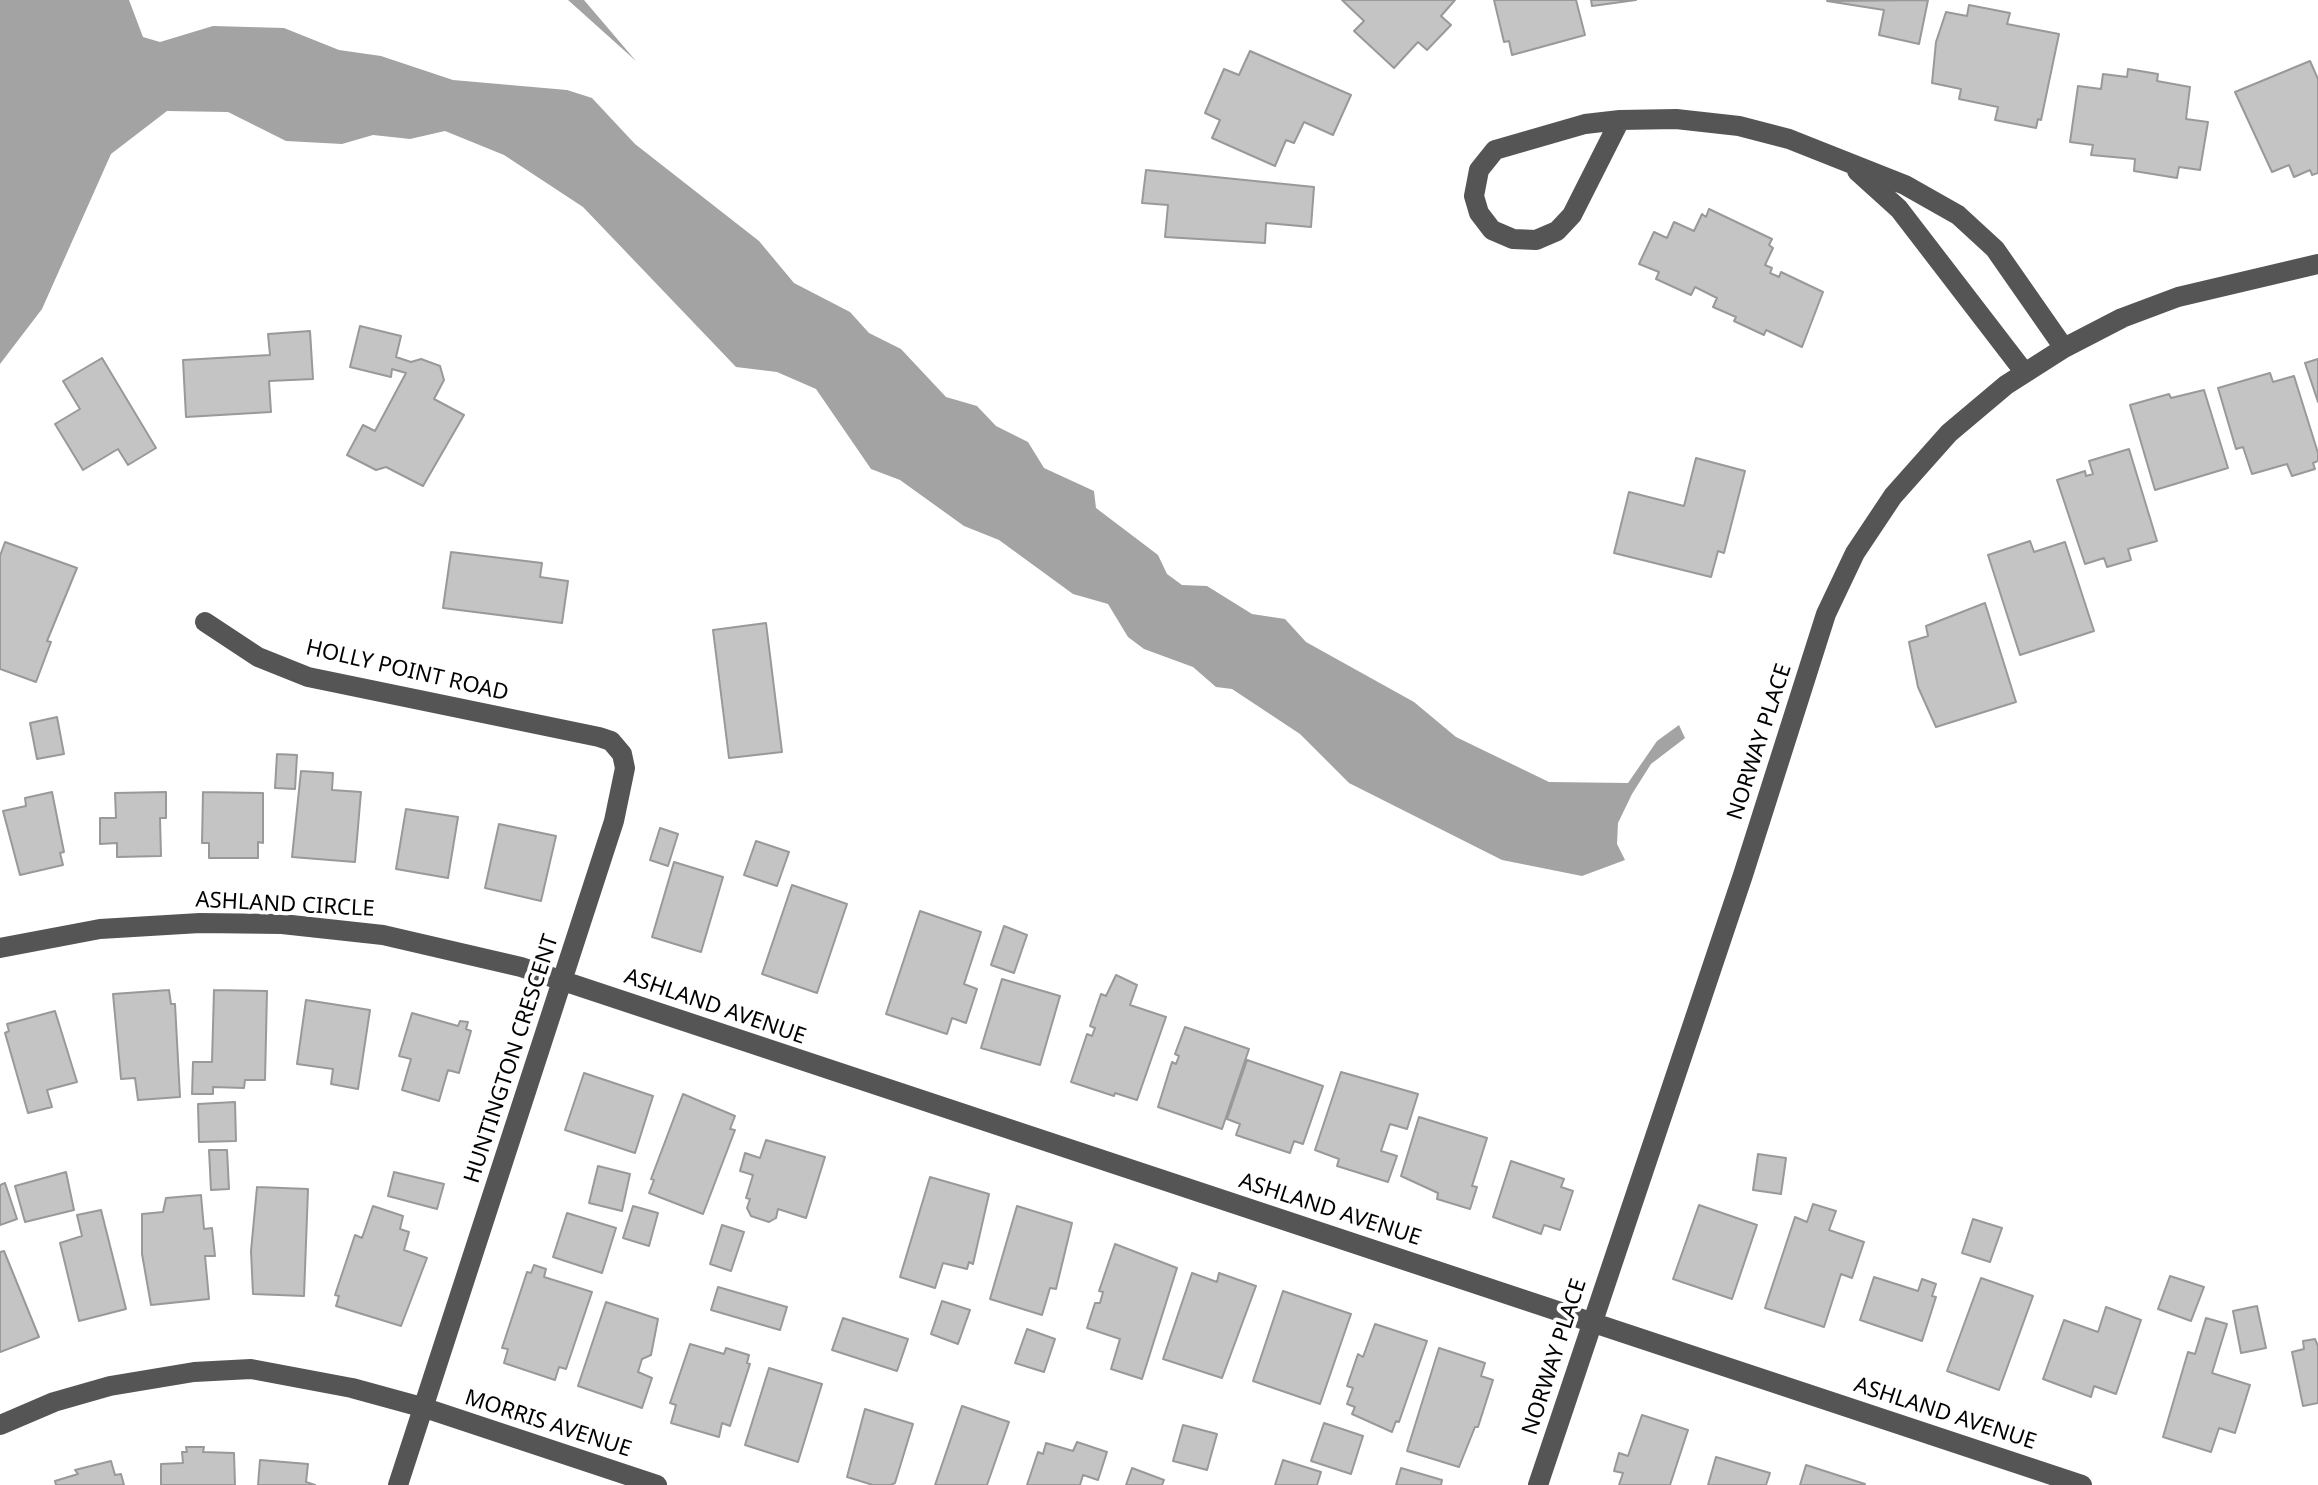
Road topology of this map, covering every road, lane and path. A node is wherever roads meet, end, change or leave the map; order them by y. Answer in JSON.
{"nodes":[{"id":1,"x":1620,"y":120,"type":"junction"},
{"id":2,"x":1848,"y":162,"type":"junction"},
{"id":3,"x":2318,"y":264,"type":"edge"},
{"id":4,"x":2064,"y":348,"type":"junction"},
{"id":5,"x":2025,"y":373,"type":"junction"},
{"id":6,"x":205,"y":622,"type":"dead end"},
{"id":7,"x":516,"y":720,"type":"joint"},
{"id":8,"x":0,"y":948,"type":"edge"},
{"id":9,"x":563,"y":981,"type":"junction"},
{"id":10,"x":1591,"y":1321,"type":"junction"},
{"id":11,"x":425,"y":1408,"type":"junction"},
{"id":12,"x":0,"y":1425,"type":"edge"},
{"id":13,"x":398,"y":1485,"type":"edge"},
{"id":14,"x":657,"y":1485,"type":"edge"},
{"id":15,"x":1538,"y":1485,"type":"edge"},
{"id":16,"x":2082,"y":1485,"type":"edge"}],
"edges":[{"from":1,"to":1,"type":"street"},
{"from":1,"to":2,"type":"street"},
{"from":2,"to":4,"type":"street"},
{"from":2,"to":5,"type":"street"},
{"from":3,"to":4,"type":"street","name":"NORWAY PLACE"},
{"from":4,"to":5,"type":"street","name":"NORWAY PLACE"},
{"from":5,"to":10,"type":"street","name":"NORWAY PLACE"},
{"from":6,"to":7,"type":"street","name":"HOLLY POINT ROAD"},
{"from":7,"to":9,"type":"street","name":"HUNTINGTON CRESCENT"},
{"from":8,"to":9,"type":"street","name":"ASHLAND CIRCLE"},
{"from":9,"to":10,"type":"street","name":"ASHLAND AVENUE"},
{"from":9,"to":11,"type":"street","name":"HUNTINGTON CRESCENT"},
{"from":10,"to":15,"type":"street","name":"NORWAY PLACE"},
{"from":10,"to":16,"type":"street","name":"ASHLAND AVENUE"},
{"from":11,"to":12,"type":"street","name":"MORRIS AVENUE"},
{"from":11,"to":13,"type":"street","name":"HUNTINGTON CRESCENT"},
{"from":11,"to":14,"type":"street","name":"MORRIS AVENUE"}]}
